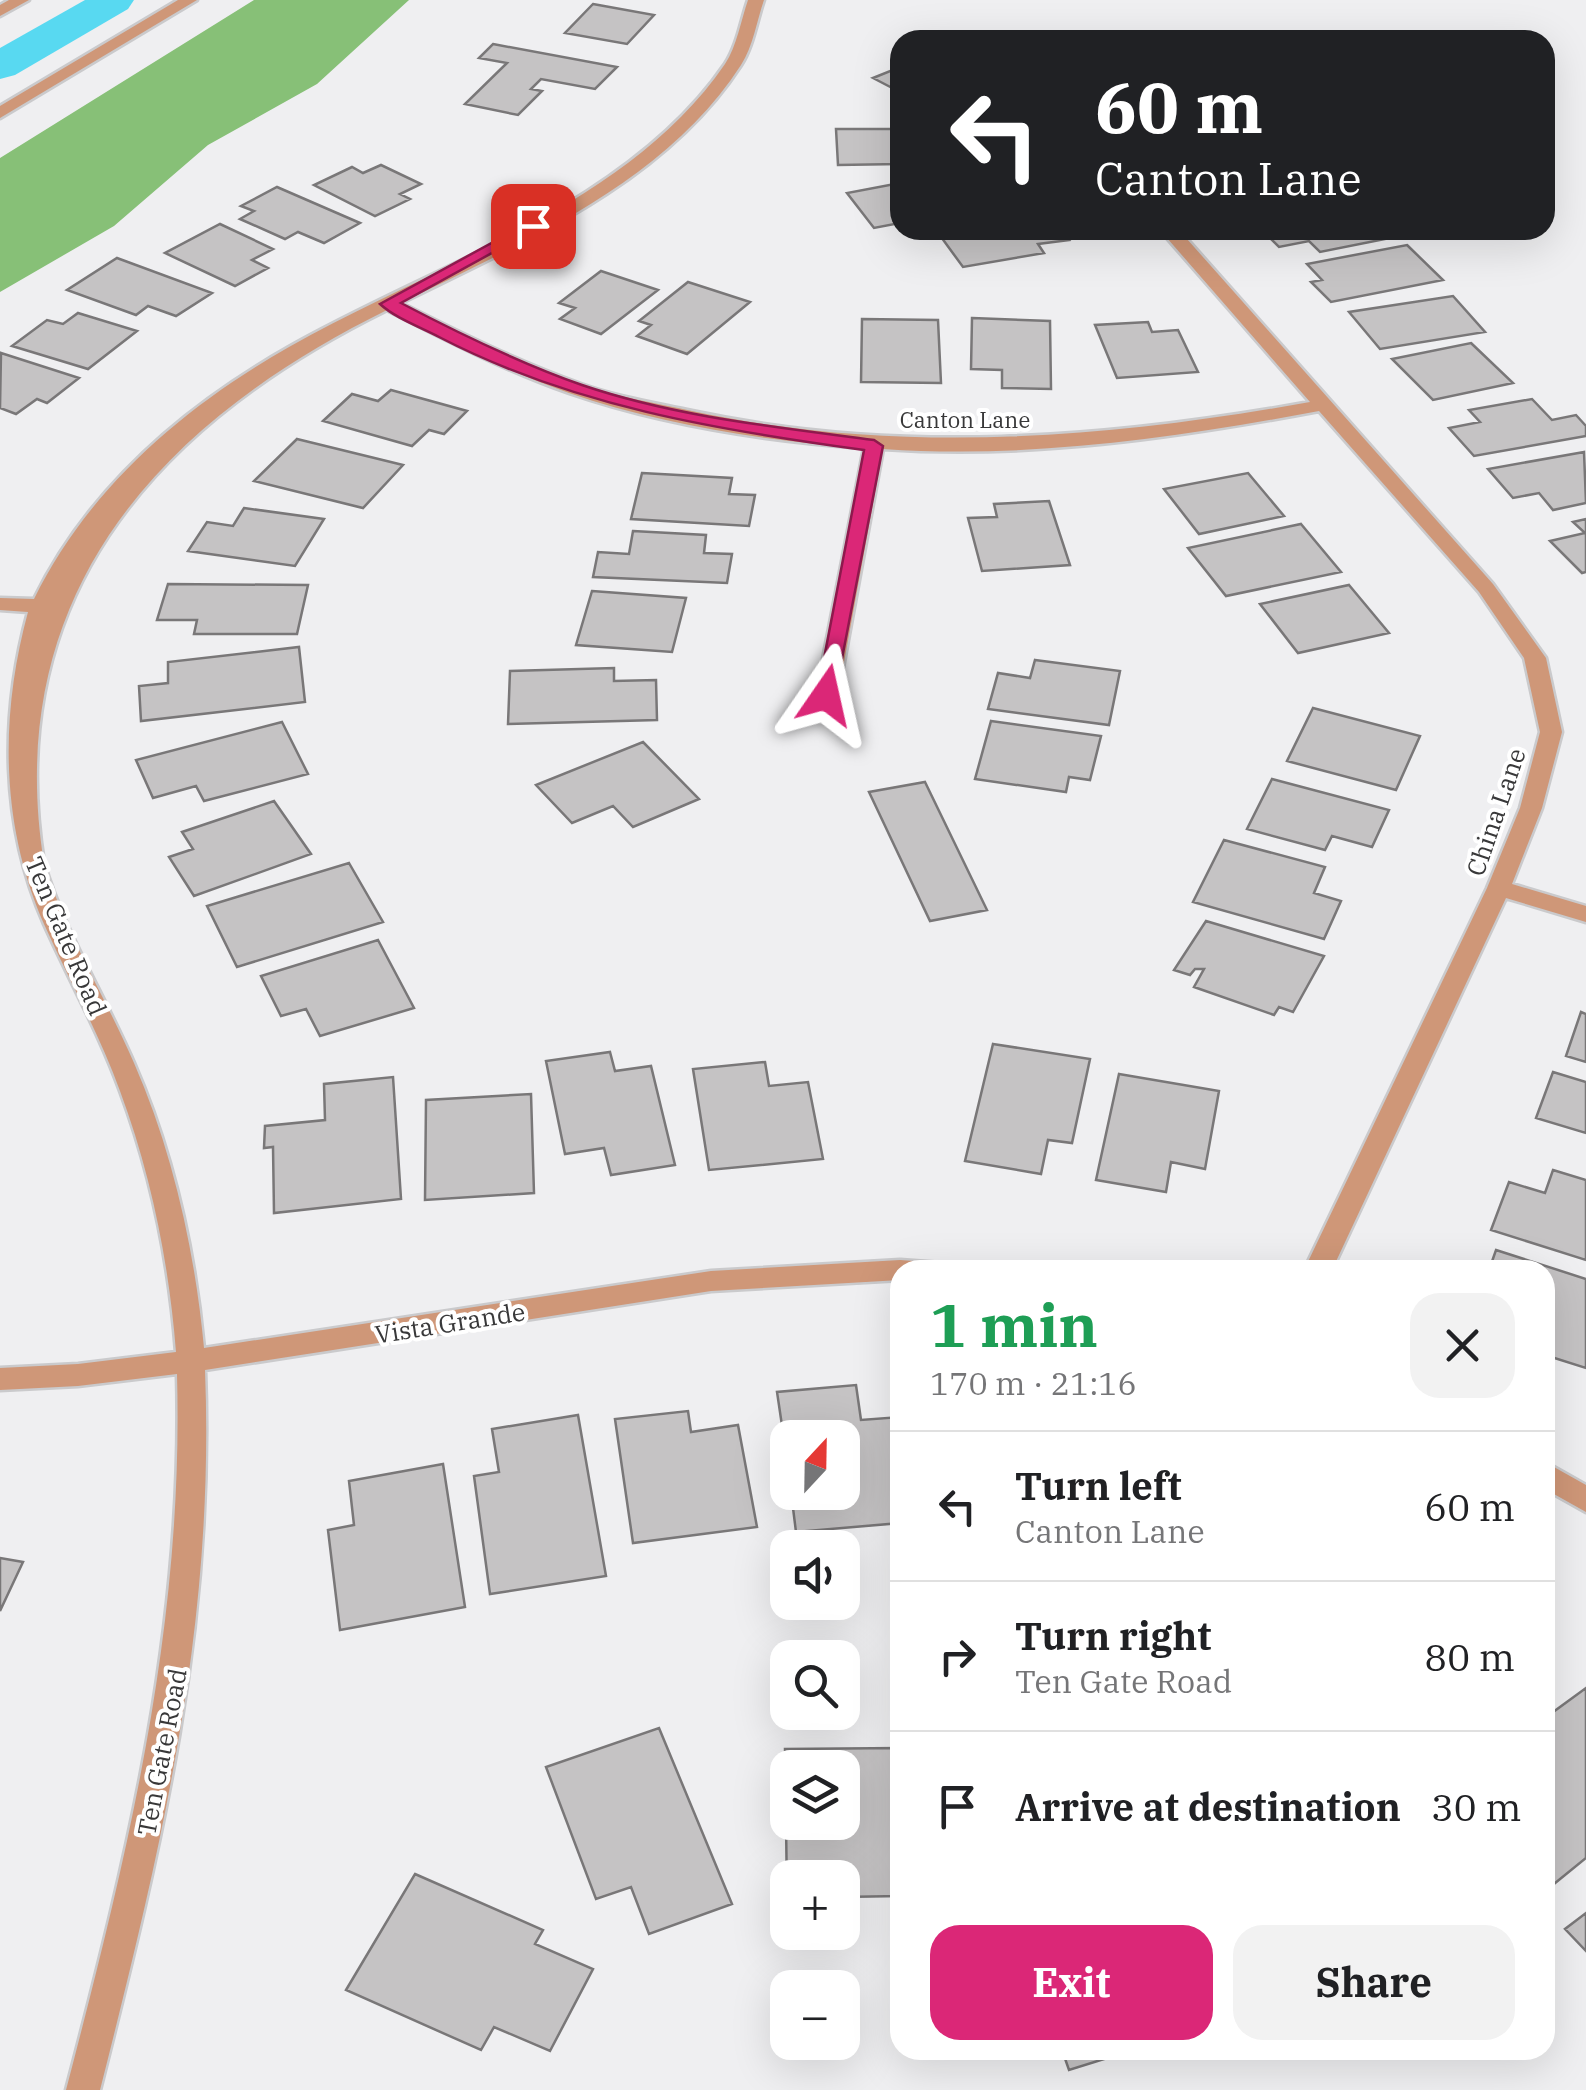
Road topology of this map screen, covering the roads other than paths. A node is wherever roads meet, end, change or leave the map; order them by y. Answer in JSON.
{"nodes":[{"id":1,"x":21,"y":0,"type":"edge"},
{"id":2,"x":189,"y":0,"type":"edge"},
{"id":3,"x":756,"y":0,"type":"edge"},
{"id":4,"x":0,"y":10,"type":"edge"},
{"id":5,"x":0,"y":113,"type":"edge"},
{"id":6,"x":1178,"y":240,"type":"edge"},
{"id":7,"x":388,"y":304,"type":"junction"},
{"id":8,"x":1323,"y":405,"type":"junction"},
{"id":9,"x":874,"y":446,"type":"junction"},
{"id":10,"x":0,"y":604,"type":"edge"},
{"id":11,"x":41,"y":606,"type":"junction"},
{"id":12,"x":826,"y":695,"type":"dead end"},
{"id":13,"x":1500,"y":888,"type":"junction"},
{"id":14,"x":1586,"y":914,"type":"edge"},
{"id":15,"x":1323,"y":1260,"type":"edge"},
{"id":16,"x":890,"y":1271,"type":"edge"},
{"id":17,"x":191,"y":1362,"type":"junction"},
{"id":18,"x":0,"y":1379,"type":"edge"},
{"id":19,"x":1555,"y":1480,"type":"edge"},
{"id":20,"x":1586,"y":1500,"type":"edge"},
{"id":21,"x":83,"y":2090,"type":"edge"}],
"edges":[{"from":1,"to":4,"type":"street"},
{"from":2,"to":5,"type":"street"},
{"from":3,"to":7,"type":"street","name":"Ten Gate Road"},
{"from":6,"to":8,"type":"street","name":"China Lane"},
{"from":7,"to":9,"type":"street","name":"Canton Lane"},
{"from":7,"to":11,"type":"street","name":"Ten Gate Road"},
{"from":8,"to":9,"type":"street","name":"Canton Lane"},
{"from":8,"to":13,"type":"street","name":"China Lane"},
{"from":9,"to":12,"type":"street"},
{"from":10,"to":11,"type":"street"},
{"from":11,"to":17,"type":"street","name":"Ten Gate Road"},
{"from":13,"to":14,"type":"street"},
{"from":13,"to":15,"type":"street","name":"China Lane"},
{"from":16,"to":17,"type":"street","name":"Vista Grande"},
{"from":17,"to":18,"type":"street","name":"Vista Grande"},
{"from":17,"to":21,"type":"street","name":"Ten Gate Road"},
{"from":19,"to":20,"type":"street"}]}
